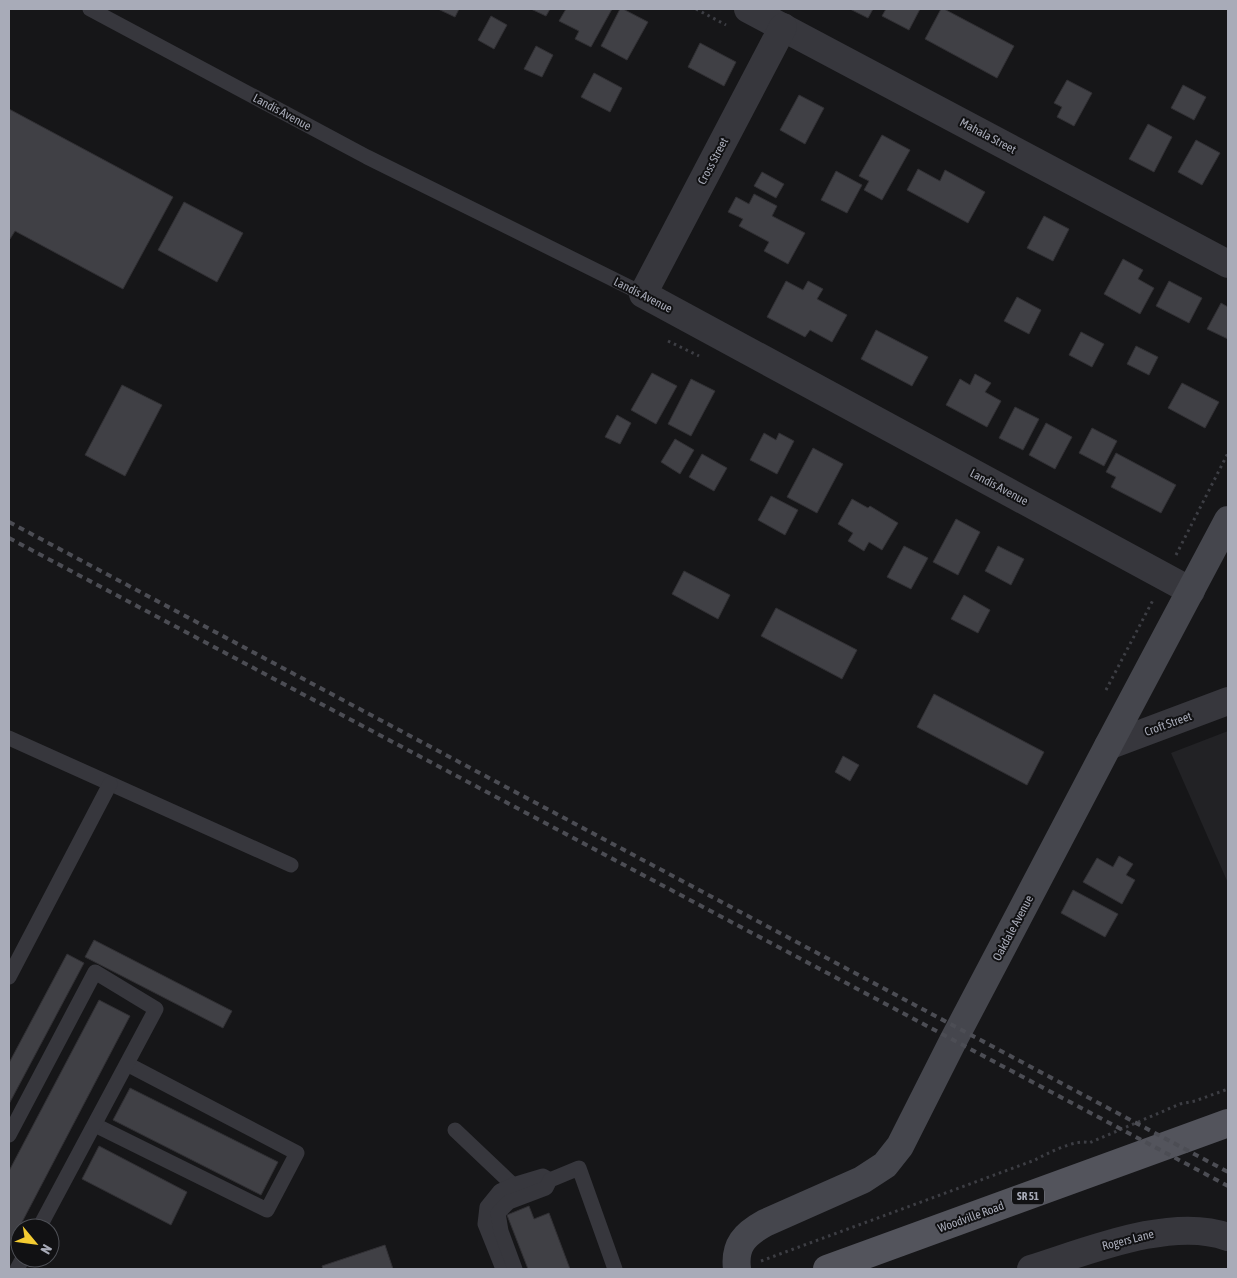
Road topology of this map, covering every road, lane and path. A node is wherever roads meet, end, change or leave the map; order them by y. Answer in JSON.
{"nodes":[{"id":1,"x":90,"y":9,"type":"edge"},
{"id":2,"x":696,"y":9,"type":"edge"},
{"id":3,"x":738,"y":17,"type":"edge"},
{"id":4,"x":783,"y":27,"type":"junction"},
{"id":5,"x":1228,"y":264,"type":"edge"},
{"id":6,"x":643,"y":294,"type":"junction"},
{"id":7,"x":668,"y":340,"type":"dead end"},
{"id":8,"x":701,"y":358,"type":"dead end"},
{"id":9,"x":1228,"y":453,"type":"edge"},
{"id":10,"x":1228,"y":520,"type":"edge"},
{"id":11,"x":1177,"y":553,"type":"dead end"},
{"id":12,"x":1191,"y":590,"type":"junction"},
{"id":13,"x":1154,"y":597,"type":"dead end"},
{"id":14,"x":1105,"y":691,"type":"dead end"},
{"id":15,"x":1228,"y":701,"type":"edge"},
{"id":16,"x":9,"y":738,"type":"edge"},
{"id":17,"x":1108,"y":746,"type":"junction"},
{"id":18,"x":110,"y":784,"type":"junction"},
{"id":19,"x":291,"y":865,"type":"dead end"},
{"id":20,"x":9,"y":976,"type":"edge"},
{"id":21,"x":127,"y":1064,"type":"junction"},
{"id":22,"x":1228,"y":1089,"type":"edge"},
{"id":23,"x":1228,"y":1123,"type":"edge"},
{"id":24,"x":95,"y":1125,"type":"junction"},
{"id":25,"x":455,"y":1130,"type":"dead end"},
{"id":26,"x":9,"y":1135,"type":"edge"},
{"id":27,"x":550,"y":1180,"type":"junction"},
{"id":28,"x":513,"y":1185,"type":"junction"},
{"id":29,"x":44,"y":1218,"type":"edge"},
{"id":30,"x":1228,"y":1237,"type":"edge"},
{"id":31,"x":737,"y":1268,"type":"edge"},
{"id":32,"x":503,"y":1269,"type":"edge"},
{"id":33,"x":515,"y":1269,"type":"edge"},
{"id":34,"x":615,"y":1269,"type":"edge"},
{"id":35,"x":827,"y":1269,"type":"edge"},
{"id":36,"x":1031,"y":1269,"type":"edge"}],
"edges":[{"from":1,"to":6,"type":"lane","name":"Landis Avenue"},
{"from":2,"to":3,"type":"path"},
{"from":3,"to":4,"type":"street","name":"Mahala Street"},
{"from":4,"to":5,"type":"street","name":"Mahala Street"},
{"from":4,"to":6,"type":"street","name":"Cross Street"},
{"from":6,"to":12,"type":"street","name":"Landis Avenue"},
{"from":7,"to":8,"type":"path"},
{"from":9,"to":11,"type":"path"},
{"from":10,"to":12,"type":"street","name":"Oakdale Avenue"},
{"from":12,"to":17,"type":"street","name":"Oakdale Avenue"},
{"from":13,"to":14,"type":"path"},
{"from":15,"to":17,"type":"street","name":"Croft Street"},
{"from":16,"to":18,"type":"lane"},
{"from":17,"to":31,"type":"street","name":"Oakdale Avenue"},
{"from":18,"to":19,"type":"lane"},
{"from":18,"to":20,"type":"lane"},
{"from":21,"to":24,"type":"lane"},
{"from":21,"to":24,"type":"lane"},
{"from":21,"to":26,"type":"lane"},
{"from":22,"to":31,"type":"path"},
{"from":23,"to":35,"type":"main road","name":"Woodville Road","number":"SR 51"},
{"from":24,"to":29,"type":"lane"},
{"from":25,"to":28,"type":"lane"},
{"from":27,"to":28,"type":"lane"},
{"from":27,"to":33,"type":"lane"},
{"from":27,"to":34,"type":"lane"},
{"from":28,"to":32,"type":"lane"},
{"from":30,"to":36,"type":"street","name":"Rogers Lane"}]}
